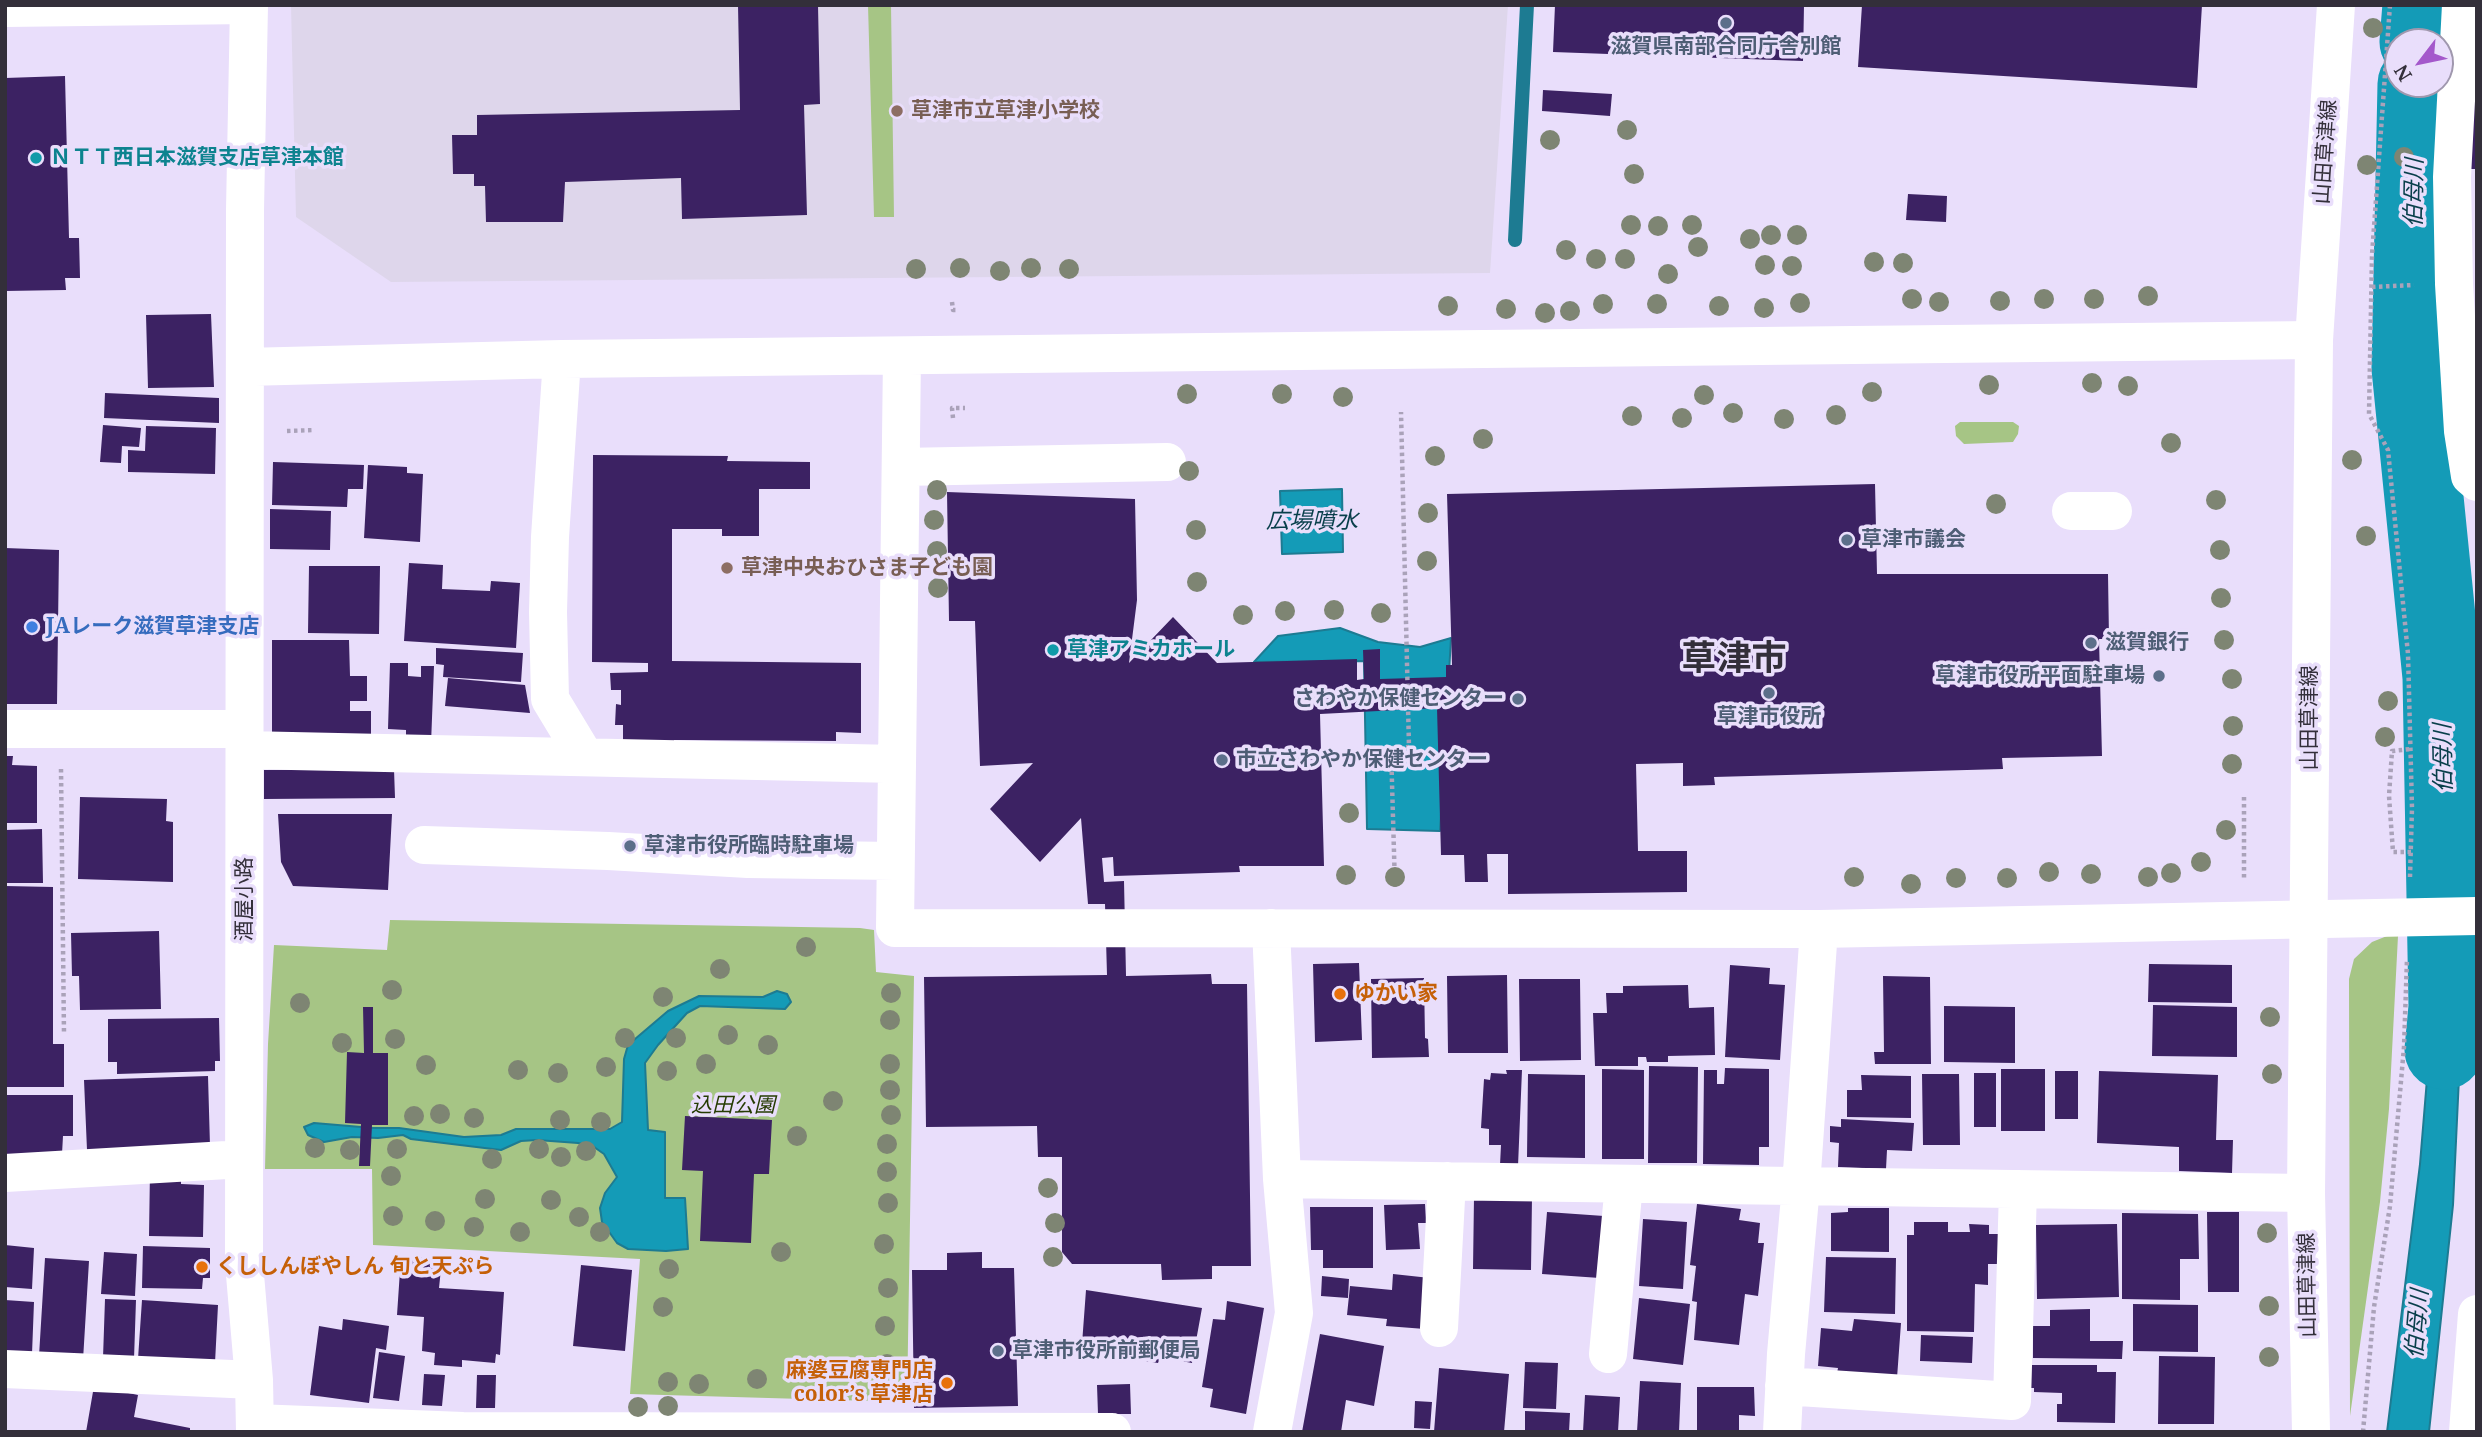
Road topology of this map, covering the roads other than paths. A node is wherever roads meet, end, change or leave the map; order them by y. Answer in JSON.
{"nodes":[{"id":1,"x":249,"y":5,"type":"edge"},
{"id":2,"x":2336,"y":5,"type":"edge"},
{"id":3,"x":2461,"y":5,"type":"edge"},
{"id":4,"x":5,"y":8,"type":"edge"},
{"id":5,"x":2314,"y":340,"type":"junction"},
{"id":6,"x":902,"y":356,"type":"junction"},
{"id":7,"x":562,"y":359,"type":"junction"},
{"id":8,"x":244,"y":367,"type":"junction"},
{"id":9,"x":1167,"y":462,"type":"dead end"},
{"id":10,"x":901,"y":467,"type":"junction"},
{"id":11,"x":2477,"y":482,"type":"edge"},
{"id":12,"x":2070,"y":511,"type":"dead end"},
{"id":13,"x":2113,"y":511,"type":"dead end"},
{"id":14,"x":5,"y":729,"type":"edge"},
{"id":15,"x":245,"y":739,"type":"junction"},
{"id":16,"x":584,"y":757,"type":"junction"},
{"id":17,"x":897,"y":764,"type":"junction"},
{"id":18,"x":424,"y":845,"type":"dead end"},
{"id":19,"x":895,"y":861,"type":"junction"},
{"id":20,"x":2471,"y":916,"type":"edge"},
{"id":21,"x":2309,"y":919,"type":"junction"},
{"id":22,"x":1271,"y":928,"type":"junction"},
{"id":23,"x":1819,"y":929,"type":"junction"},
{"id":24,"x":244,"y":1159,"type":"junction"},
{"id":25,"x":5,"y":1173,"type":"edge"},
{"id":26,"x":1282,"y":1179,"type":"junction"},
{"id":27,"x":1447,"y":1181,"type":"junction"},
{"id":28,"x":1624,"y":1184,"type":"junction"},
{"id":29,"x":1801,"y":1186,"type":"junction"},
{"id":30,"x":2018,"y":1189,"type":"junction"},
{"id":31,"x":2306,"y":1193,"type":"junction"},
{"id":32,"x":2477,"y":1314,"type":"edge"},
{"id":33,"x":1439,"y":1328,"type":"dead end"},
{"id":34,"x":1608,"y":1354,"type":"dead end"},
{"id":35,"x":5,"y":1369,"type":"edge"},
{"id":36,"x":254,"y":1380,"type":"junction"},
{"id":37,"x":1784,"y":1385,"type":"junction"},
{"id":38,"x":255,"y":1427,"type":"edge"},
{"id":39,"x":711,"y":1431,"type":"edge"},
{"id":40,"x":1107,"y":1431,"type":"edge"},
{"id":41,"x":1112,"y":1432,"type":"edge"},
{"id":42,"x":1272,"y":1432,"type":"edge"},
{"id":43,"x":1782,"y":1432,"type":"edge"},
{"id":44,"x":2311,"y":1432,"type":"edge"},
{"id":45,"x":2468,"y":1432,"type":"edge"}],
"edges":[{"from":1,"to":4,"type":"street"},
{"from":1,"to":8,"type":"street","name":"酒屋小路"},
{"from":2,"to":5,"type":"street","name":"山田草津線"},
{"from":3,"to":11,"type":"street"},
{"from":5,"to":6,"type":"street"},
{"from":5,"to":21,"type":"street","name":"山田草津線"},
{"from":6,"to":7,"type":"street"},
{"from":6,"to":10,"type":"street"},
{"from":7,"to":8,"type":"street"},
{"from":7,"to":16,"type":"street"},
{"from":8,"to":15,"type":"street","name":"酒屋小路"},
{"from":9,"to":10,"type":"street"},
{"from":10,"to":17,"type":"street"},
{"from":12,"to":13,"type":"street"},
{"from":14,"to":15,"type":"street"},
{"from":15,"to":16,"type":"street"},
{"from":15,"to":24,"type":"street","name":"酒屋小路"},
{"from":16,"to":17,"type":"street"},
{"from":17,"to":19,"type":"street"},
{"from":18,"to":19,"type":"street"},
{"from":19,"to":22,"type":"street"},
{"from":20,"to":21,"type":"street"},
{"from":21,"to":23,"type":"street"},
{"from":21,"to":31,"type":"street","name":"山田草津線"},
{"from":22,"to":23,"type":"street"},
{"from":22,"to":26,"type":"street"},
{"from":23,"to":29,"type":"street"},
{"from":24,"to":25,"type":"street"},
{"from":24,"to":36,"type":"street","name":"酒屋小路"},
{"from":26,"to":27,"type":"street"},
{"from":26,"to":42,"type":"street"},
{"from":27,"to":28,"type":"street"},
{"from":27,"to":33,"type":"street"},
{"from":28,"to":29,"type":"street"},
{"from":28,"to":34,"type":"street"},
{"from":29,"to":30,"type":"street"},
{"from":29,"to":37,"type":"street"},
{"from":30,"to":31,"type":"street"},
{"from":30,"to":37,"type":"street"},
{"from":31,"to":44,"type":"street","name":"山田草津線"},
{"from":32,"to":45,"type":"street"},
{"from":35,"to":36,"type":"street"},
{"from":36,"to":38,"type":"street","name":"酒屋小路"},
{"from":37,"to":43,"type":"street"},
{"from":38,"to":39,"type":"street"},
{"from":39,"to":40,"type":"street"},
{"from":40,"to":41,"type":"street"}]}
